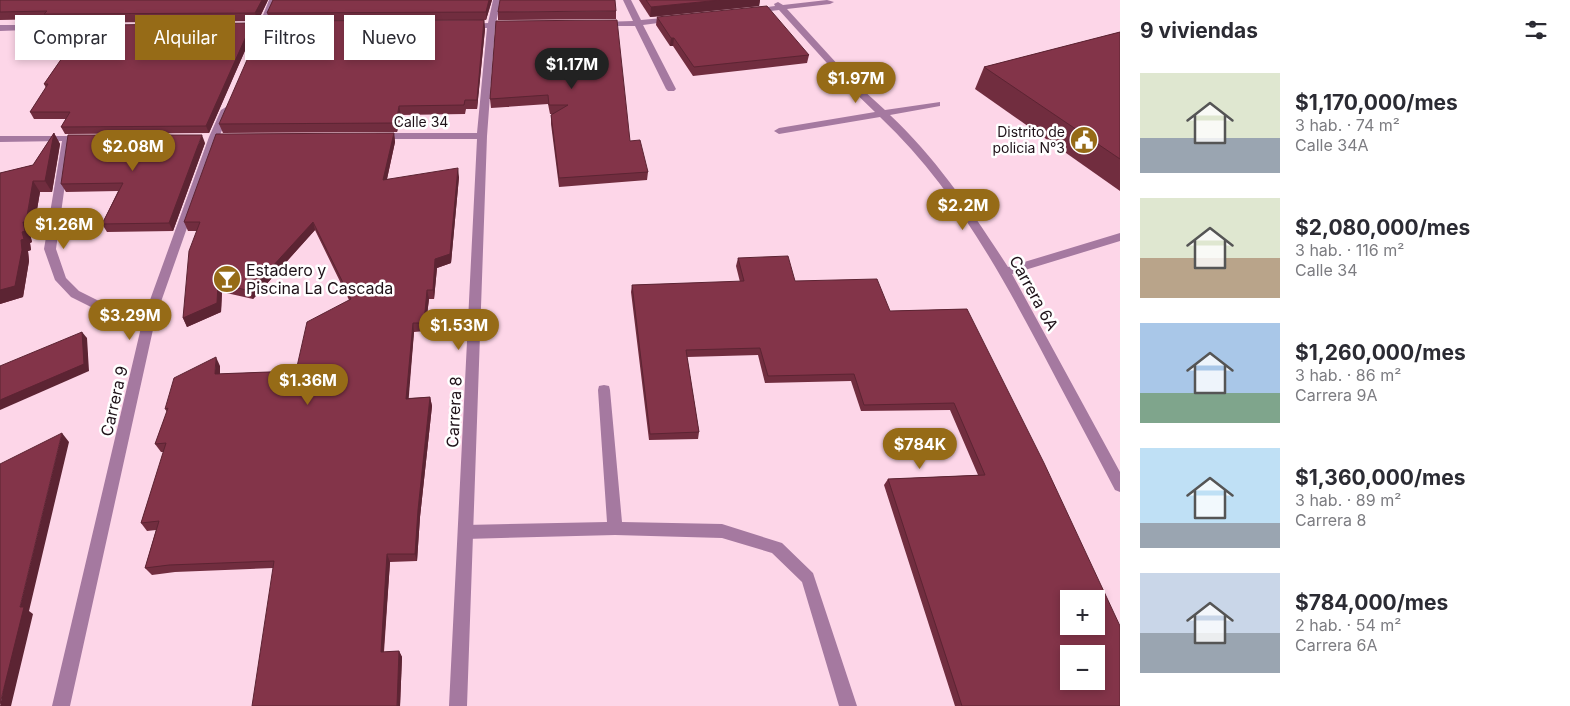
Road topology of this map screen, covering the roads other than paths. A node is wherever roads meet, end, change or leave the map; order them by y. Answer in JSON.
{"nodes":[{"id":1,"x":273,"y":0,"type":"edge"},
{"id":2,"x":497,"y":0,"type":"edge"},
{"id":3,"x":627,"y":0,"type":"edge"},
{"id":4,"x":830,"y":2,"type":"dead end"},
{"id":5,"x":778,"y":4,"type":"edge"},
{"id":6,"x":742,"y":12,"type":"edge"},
{"id":7,"x":267,"y":15,"type":"edge"},
{"id":8,"x":686,"y":18,"type":"edge"},
{"id":9,"x":638,"y":23,"type":"junction"},
{"id":10,"x":589,"y":24,"type":"edge"},
{"id":11,"x":521,"y":25,"type":"edge"},
{"id":12,"x":462,"y":26,"type":"edge"},
{"id":13,"x":492,"y":26,"type":"junction"},
{"id":14,"x":0,"y":28,"type":"edge"},
{"id":15,"x":15,"y":28,"type":"edge"},
{"id":16,"x":671,"y":89,"type":"dead end"},
{"id":17,"x":233,"y":95,"type":"edge"},
{"id":18,"x":937,"y":104,"type":"dead end"},
{"id":19,"x":881,"y":112,"type":"junction"},
{"id":20,"x":779,"y":131,"type":"dead end"},
{"id":21,"x":363,"y":136,"type":"edge"},
{"id":22,"x":482,"y":136,"type":"junction"},
{"id":23,"x":66,"y":138,"type":"junction"},
{"id":24,"x":96,"y":138,"type":"edge"},
{"id":25,"x":0,"y":139,"type":"edge"},
{"id":26,"x":1120,"y":237,"type":"edge"},
{"id":27,"x":1005,"y":272,"type":"junction"},
{"id":28,"x":150,"y":316,"type":"junction"},
{"id":29,"x":604,"y":390,"type":"dead end"},
{"id":30,"x":1118,"y":478,"type":"edge"},
{"id":31,"x":615,"y":528,"type":"junction"},
{"id":32,"x":465,"y":532,"type":"junction"},
{"id":33,"x":61,"y":706,"type":"edge"},
{"id":34,"x":458,"y":706,"type":"edge"},
{"id":35,"x":848,"y":706,"type":"edge"}],
"edges":[{"from":1,"to":7,"type":"street"},
{"from":2,"to":13,"type":"street","name":"Carrera 8"},
{"from":3,"to":9,"type":"street"},
{"from":4,"to":5,"type":"street"},
{"from":5,"to":6,"type":"street"},
{"from":5,"to":19,"type":"street","name":"Carrera 6A"},
{"from":8,"to":9,"type":"street"},
{"from":9,"to":10,"type":"street"},
{"from":9,"to":16,"type":"street"},
{"from":11,"to":13,"type":"street"},
{"from":12,"to":13,"type":"street"},
{"from":13,"to":22,"type":"street","name":"Carrera 8"},
{"from":14,"to":15,"type":"street"},
{"from":17,"to":28,"type":"street","name":"Carrera 9"},
{"from":18,"to":19,"type":"street"},
{"from":19,"to":20,"type":"street"},
{"from":19,"to":27,"type":"street","name":"Carrera 6A"},
{"from":21,"to":22,"type":"street","name":"Calle 34"},
{"from":22,"to":32,"type":"street","name":"Carrera 8"},
{"from":23,"to":24,"type":"street"},
{"from":23,"to":25,"type":"street"},
{"from":23,"to":28,"type":"street"},
{"from":26,"to":27,"type":"street"},
{"from":27,"to":30,"type":"street","name":"Carrera 6A"},
{"from":28,"to":33,"type":"street","name":"Carrera 9"},
{"from":29,"to":31,"type":"street"},
{"from":31,"to":32,"type":"street"},
{"from":31,"to":35,"type":"street"},
{"from":32,"to":34,"type":"street","name":"Carrera 8"}]}
